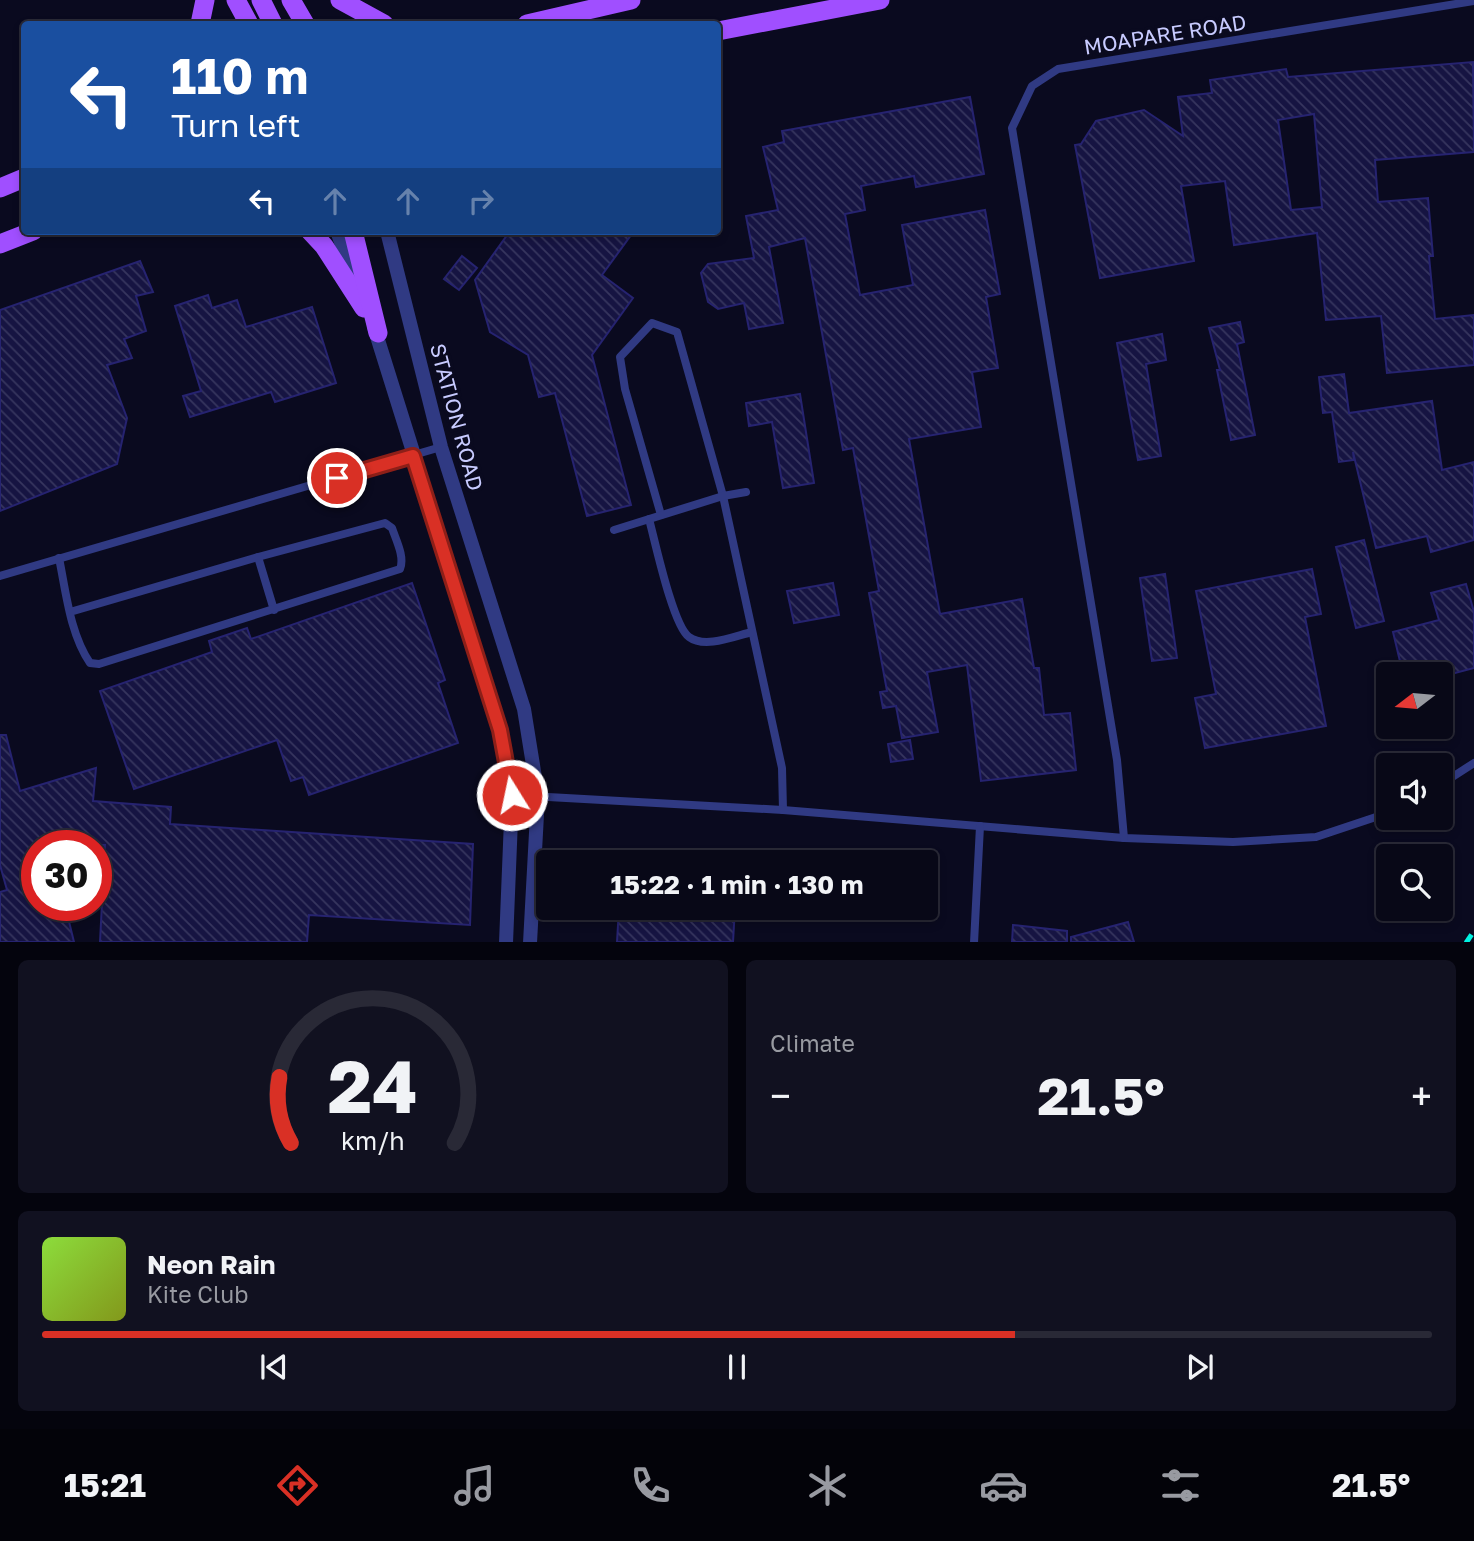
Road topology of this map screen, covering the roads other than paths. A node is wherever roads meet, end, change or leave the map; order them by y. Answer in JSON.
{"nodes":[{"id":1,"x":205,"y":0,"type":"edge"},
{"id":2,"x":236,"y":0,"type":"edge"},
{"id":3,"x":261,"y":0,"type":"edge"},
{"id":4,"x":291,"y":0,"type":"edge"},
{"id":5,"x":340,"y":0,"type":"edge"},
{"id":6,"x":631,"y":0,"type":"edge"},
{"id":7,"x":880,"y":0,"type":"edge"},
{"id":8,"x":1474,"y":1,"type":"edge"},
{"id":9,"x":201,"y":21,"type":"edge"},
{"id":10,"x":246,"y":21,"type":"edge"},
{"id":11,"x":272,"y":21,"type":"edge"},
{"id":12,"x":303,"y":21,"type":"edge"},
{"id":13,"x":378,"y":21,"type":"edge"},
{"id":14,"x":540,"y":21,"type":"edge"},
{"id":15,"x":721,"y":30,"type":"edge"},
{"id":16,"x":23,"y":235,"type":"edge"},
{"id":17,"x":314,"y":235,"type":"edge"},
{"id":18,"x":338,"y":235,"type":"edge"},
{"id":19,"x":354,"y":235,"type":"edge"},
{"id":20,"x":388,"y":235,"type":"edge"},
{"id":21,"x":0,"y":244,"type":"edge"},
{"id":22,"x":364,"y":308,"type":"junction"},
{"id":23,"x":378,"y":333,"type":"junction"},
{"id":24,"x":441,"y":447,"type":"junction"},
{"id":25,"x":413,"y":456,"type":"junction"},
{"id":26,"x":746,"y":492,"type":"dead end"},
{"id":27,"x":723,"y":496,"type":"junction"},
{"id":28,"x":661,"y":515,"type":"junction"},
{"id":29,"x":649,"y":519,"type":"junction"},
{"id":30,"x":614,"y":530,"type":"dead end"},
{"id":31,"x":258,"y":556,"type":"junction"},
{"id":32,"x":59,"y":558,"type":"junction"},
{"id":33,"x":0,"y":576,"type":"edge"},
{"id":34,"x":274,"y":610,"type":"junction"},
{"id":35,"x":70,"y":612,"type":"junction"},
{"id":36,"x":752,"y":632,"type":"junction"},
{"id":37,"x":1474,"y":763,"type":"edge"},
{"id":38,"x":1453,"y":777,"type":"edge"},
{"id":39,"x":512,"y":795,"type":"junction"},
{"id":40,"x":538,"y":796,"type":"junction"},
{"id":41,"x":782,"y":810,"type":"junction"},
{"id":42,"x":1376,"y":817,"type":"edge"},
{"id":43,"x":980,"y":826,"type":"junction"},
{"id":44,"x":1124,"y":838,"type":"junction"},
{"id":45,"x":506,"y":942,"type":"edge"},
{"id":46,"x":530,"y":942,"type":"edge"},
{"id":47,"x":974,"y":942,"type":"edge"}],
"edges":[{"from":1,"to":9,"type":"main road"},
{"from":2,"to":10,"type":"main road"},
{"from":3,"to":11,"type":"main road"},
{"from":4,"to":12,"type":"main road"},
{"from":5,"to":13,"type":"main road"},
{"from":6,"to":14,"type":"main road"},
{"from":7,"to":15,"type":"main road"},
{"from":8,"to":44,"type":"lane","name":"MOAPARE ROAD"},
{"from":16,"to":21,"type":"main road"},
{"from":17,"to":22,"type":"main road"},
{"from":18,"to":22,"type":"street"},
{"from":19,"to":23,"type":"main road"},
{"from":20,"to":24,"type":"street","name":"STATION ROAD"},
{"from":22,"to":23,"type":"street"},
{"from":23,"to":25,"type":"street"},
{"from":24,"to":25,"type":"lane"},
{"from":24,"to":40,"type":"street","name":"STATION ROAD"},
{"from":25,"to":32,"type":"lane"},
{"from":25,"to":39,"type":"street"},
{"from":26,"to":27,"type":"lane"},
{"from":27,"to":28,"type":"lane"},
{"from":27,"to":28,"type":"lane"},
{"from":27,"to":36,"type":"lane"},
{"from":28,"to":29,"type":"lane"},
{"from":29,"to":30,"type":"lane"},
{"from":29,"to":36,"type":"lane"},
{"from":31,"to":34,"type":"lane"},
{"from":31,"to":34,"type":"lane"},
{"from":31,"to":35,"type":"lane"},
{"from":32,"to":33,"type":"lane"},
{"from":32,"to":35,"type":"lane"},
{"from":34,"to":35,"type":"lane"},
{"from":36,"to":41,"type":"lane"},
{"from":37,"to":38,"type":"lane"},
{"from":39,"to":40,"type":"lane"},
{"from":39,"to":45,"type":"street"},
{"from":40,"to":41,"type":"lane"},
{"from":40,"to":46,"type":"street"},
{"from":41,"to":43,"type":"lane"},
{"from":42,"to":44,"type":"lane"},
{"from":43,"to":44,"type":"lane"},
{"from":43,"to":47,"type":"lane"}]}
